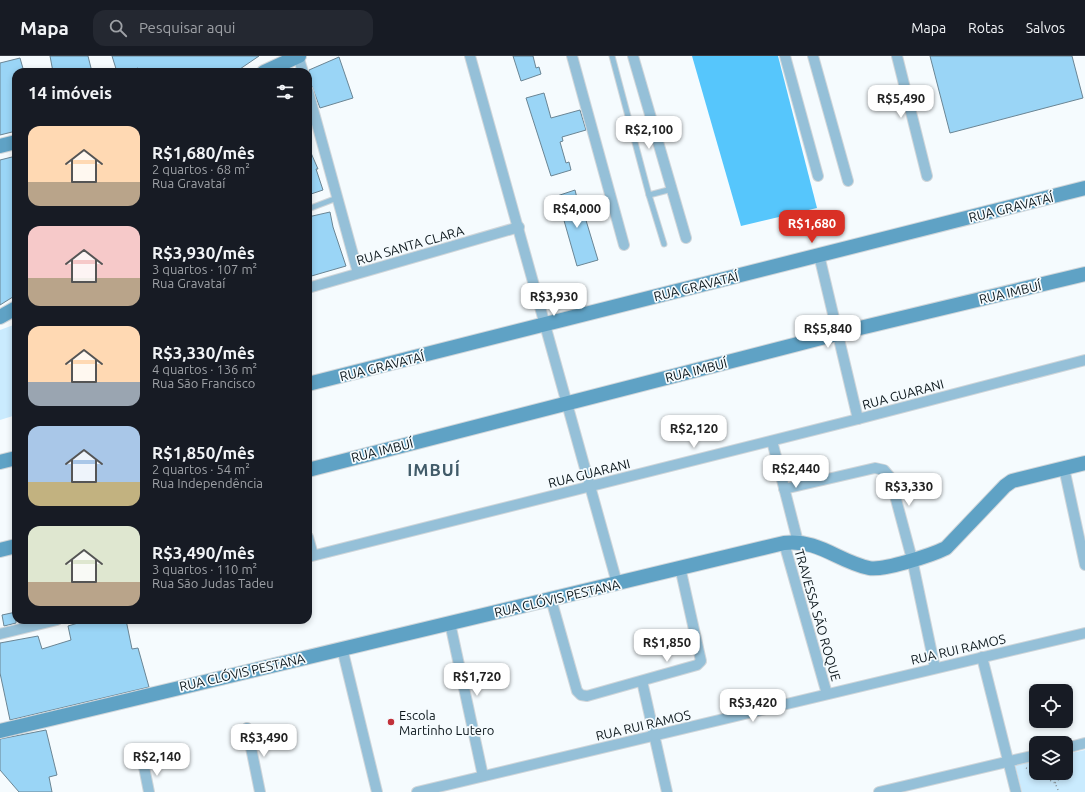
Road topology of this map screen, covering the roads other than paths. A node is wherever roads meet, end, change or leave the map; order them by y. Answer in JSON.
{"nodes":[{"id":1,"x":299,"y":56,"type":"edge"},
{"id":2,"x":470,"y":56,"type":"edge"},
{"id":3,"x":572,"y":56,"type":"edge"},
{"id":4,"x":612,"y":56,"type":"edge"},
{"id":5,"x":633,"y":56,"type":"edge"},
{"id":6,"x":785,"y":56,"type":"edge"},
{"id":7,"x":813,"y":56,"type":"edge"},
{"id":8,"x":897,"y":56,"type":"edge"},
{"id":9,"x":273,"y":68,"type":"edge"},
{"id":10,"x":302,"y":68,"type":"edge"},
{"id":11,"x":312,"y":106,"type":"edge"},
{"id":12,"x":12,"y":143,"type":"edge"},
{"id":13,"x":0,"y":146,"type":"edge"},
{"id":14,"x":818,"y":176,"type":"dead end"},
{"id":15,"x":927,"y":176,"type":"dead end"},
{"id":16,"x":848,"y":181,"type":"dead end"},
{"id":17,"x":1085,"y":188,"type":"edge"},
{"id":18,"x":672,"y":189,"type":"junction"},
{"id":19,"x":649,"y":195,"type":"junction"},
{"id":20,"x":337,"y":198,"type":"junction"},
{"id":21,"x":312,"y":207,"type":"edge"},
{"id":22,"x":519,"y":227,"type":"junction"},
{"id":23,"x":686,"y":238,"type":"dead end"},
{"id":24,"x":664,"y":244,"type":"dead end"},
{"id":25,"x":624,"y":245,"type":"dead end"},
{"id":26,"x":819,"y":255,"type":"junction"},
{"id":27,"x":358,"y":273,"type":"junction"},
{"id":28,"x":1085,"y":274,"type":"edge"},
{"id":29,"x":312,"y":287,"type":"edge"},
{"id":30,"x":12,"y":310,"type":"edge"},
{"id":31,"x":0,"y":317,"type":"edge"},
{"id":32,"x":545,"y":324,"type":"junction"},
{"id":33,"x":837,"y":333,"type":"junction"},
{"id":34,"x":1085,"y":360,"type":"edge"},
{"id":35,"x":312,"y":383,"type":"edge"},
{"id":36,"x":567,"y":403,"type":"junction"},
{"id":37,"x":858,"y":419,"type":"junction"},
{"id":38,"x":772,"y":441,"type":"junction"},
{"id":39,"x":12,"y":459,"type":"edge"},
{"id":40,"x":0,"y":462,"type":"edge"},
{"id":41,"x":1085,"y":463,"type":"edge"},
{"id":42,"x":1064,"y":468,"type":"junction"},
{"id":43,"x":312,"y":469,"type":"edge"},
{"id":44,"x":590,"y":486,"type":"junction"},
{"id":45,"x":784,"y":489,"type":"junction"},
{"id":46,"x":791,"y":543,"type":"junction"},
{"id":47,"x":12,"y":547,"type":"edge"},
{"id":48,"x":0,"y":550,"type":"edge"},
{"id":49,"x":312,"y":556,"type":"edge"},
{"id":50,"x":912,"y":559,"type":"junction"},
{"id":51,"x":1085,"y":565,"type":"edge"},
{"id":52,"x":680,"y":567,"type":"junction"},
{"id":53,"x":618,"y":583,"type":"junction"},
{"id":54,"x":551,"y":599,"type":"junction"},
{"id":55,"x":450,"y":623,"type":"junction"},
{"id":56,"x":41,"y":624,"type":"edge"},
{"id":57,"x":1085,"y":632,"type":"edge"},
{"id":58,"x":0,"y":634,"type":"edge"},
{"id":59,"x":342,"y":648,"type":"junction"},
{"id":60,"x":982,"y":657,"type":"junction"},
{"id":61,"x":935,"y":668,"type":"junction"},
{"id":62,"x":642,"y":681,"type":"junction"},
{"id":63,"x":827,"y":694,"type":"junction"},
{"id":64,"x":247,"y":728,"type":"dead end"},
{"id":65,"x":0,"y":731,"type":"edge"},
{"id":66,"x":654,"y":735,"type":"junction"},
{"id":67,"x":1085,"y":743,"type":"edge"},
{"id":68,"x":1073,"y":746,"type":"edge"},
{"id":69,"x":1029,"y":757,"type":"edge"},
{"id":70,"x":1008,"y":762,"type":"junction"},
{"id":71,"x":144,"y":767,"type":"dead end"},
{"id":72,"x":483,"y":776,"type":"junction"},
{"id":73,"x":149,"y":792,"type":"edge"},
{"id":74,"x":260,"y":792,"type":"edge"},
{"id":75,"x":377,"y":792,"type":"edge"},
{"id":76,"x":417,"y":792,"type":"edge"},
{"id":77,"x":667,"y":792,"type":"edge"},
{"id":78,"x":880,"y":792,"type":"edge"},
{"id":79,"x":1016,"y":792,"type":"edge"}],
"edges":[{"from":1,"to":9,"type":"street"},
{"from":1,"to":10,"type":"street"},
{"from":2,"to":22,"type":"street"},
{"from":3,"to":25,"type":"street"},
{"from":4,"to":19,"type":"lane"},
{"from":5,"to":18,"type":"street"},
{"from":6,"to":14,"type":"street"},
{"from":7,"to":16,"type":"street"},
{"from":8,"to":15,"type":"street"},
{"from":11,"to":20,"type":"street"},
{"from":12,"to":13,"type":"street"},
{"from":17,"to":26,"type":"street","name":"RUA GRAVATAÍ"},
{"from":18,"to":19,"type":"lane"},
{"from":18,"to":23,"type":"street"},
{"from":19,"to":24,"type":"lane"},
{"from":20,"to":21,"type":"lane"},
{"from":20,"to":27,"type":"street"},
{"from":22,"to":27,"type":"street","name":"RUA SANTA CLARA"},
{"from":22,"to":32,"type":"street"},
{"from":26,"to":32,"type":"street","name":"RUA GRAVATAÍ"},
{"from":26,"to":33,"type":"street"},
{"from":27,"to":29,"type":"street","name":"RUA SANTA CLARA"},
{"from":28,"to":33,"type":"street","name":"RUA IMBUÍ"},
{"from":30,"to":31,"type":"street"},
{"from":32,"to":35,"type":"street","name":"RUA GRAVATAÍ"},
{"from":32,"to":36,"type":"street"},
{"from":33,"to":36,"type":"street","name":"RUA IMBUÍ"},
{"from":33,"to":37,"type":"street"},
{"from":34,"to":37,"type":"street","name":"RUA GUARANI"},
{"from":36,"to":43,"type":"street","name":"RUA IMBUÍ"},
{"from":36,"to":44,"type":"street"},
{"from":37,"to":38,"type":"street","name":"RUA GUARANI"},
{"from":38,"to":44,"type":"street","name":"RUA GUARANI"},
{"from":38,"to":45,"type":"street","name":"TRAVESSA SÃO ROQUE"},
{"from":39,"to":40,"type":"street"},
{"from":41,"to":42,"type":"street","name":"RUA CLÓVIS PESTANA"},
{"from":42,"to":50,"type":"street","name":"RUA CLÓVIS PESTANA"},
{"from":42,"to":51,"type":"street"},
{"from":44,"to":49,"type":"street","name":"RUA GUARANI"},
{"from":44,"to":53,"type":"street"},
{"from":45,"to":46,"type":"street","name":"TRAVESSA SÃO ROQUE"},
{"from":45,"to":50,"type":"street"},
{"from":46,"to":50,"type":"street","name":"RUA CLÓVIS PESTANA"},
{"from":46,"to":52,"type":"street","name":"RUA CLÓVIS PESTANA"},
{"from":46,"to":63,"type":"street","name":"TRAVESSA SÃO ROQUE"},
{"from":47,"to":48,"type":"street"},
{"from":50,"to":61,"type":"street"},
{"from":52,"to":53,"type":"street","name":"RUA CLÓVIS PESTANA"},
{"from":52,"to":62,"type":"street"},
{"from":53,"to":54,"type":"street","name":"RUA CLÓVIS PESTANA"},
{"from":54,"to":55,"type":"street","name":"RUA CLÓVIS PESTANA"},
{"from":54,"to":62,"type":"street"},
{"from":55,"to":59,"type":"street","name":"RUA CLÓVIS PESTANA"},
{"from":55,"to":72,"type":"street"},
{"from":56,"to":58,"type":"street"},
{"from":57,"to":60,"type":"street","name":"RUA RUI RAMOS"},
{"from":59,"to":65,"type":"street","name":"RUA CLÓVIS PESTANA"},
{"from":59,"to":75,"type":"street"},
{"from":60,"to":61,"type":"street","name":"RUA RUI RAMOS"},
{"from":60,"to":70,"type":"street"},
{"from":61,"to":63,"type":"street","name":"RUA RUI RAMOS"},
{"from":62,"to":66,"type":"street"},
{"from":63,"to":66,"type":"street","name":"RUA RUI RAMOS"},
{"from":64,"to":74,"type":"street"},
{"from":66,"to":72,"type":"street","name":"RUA RUI RAMOS"},
{"from":66,"to":77,"type":"street"},
{"from":67,"to":68,"type":"street"},
{"from":69,"to":70,"type":"street"},
{"from":70,"to":78,"type":"street"},
{"from":70,"to":79,"type":"street"},
{"from":71,"to":73,"type":"street"},
{"from":72,"to":76,"type":"street","name":"RUA RUI RAMOS"}]}
